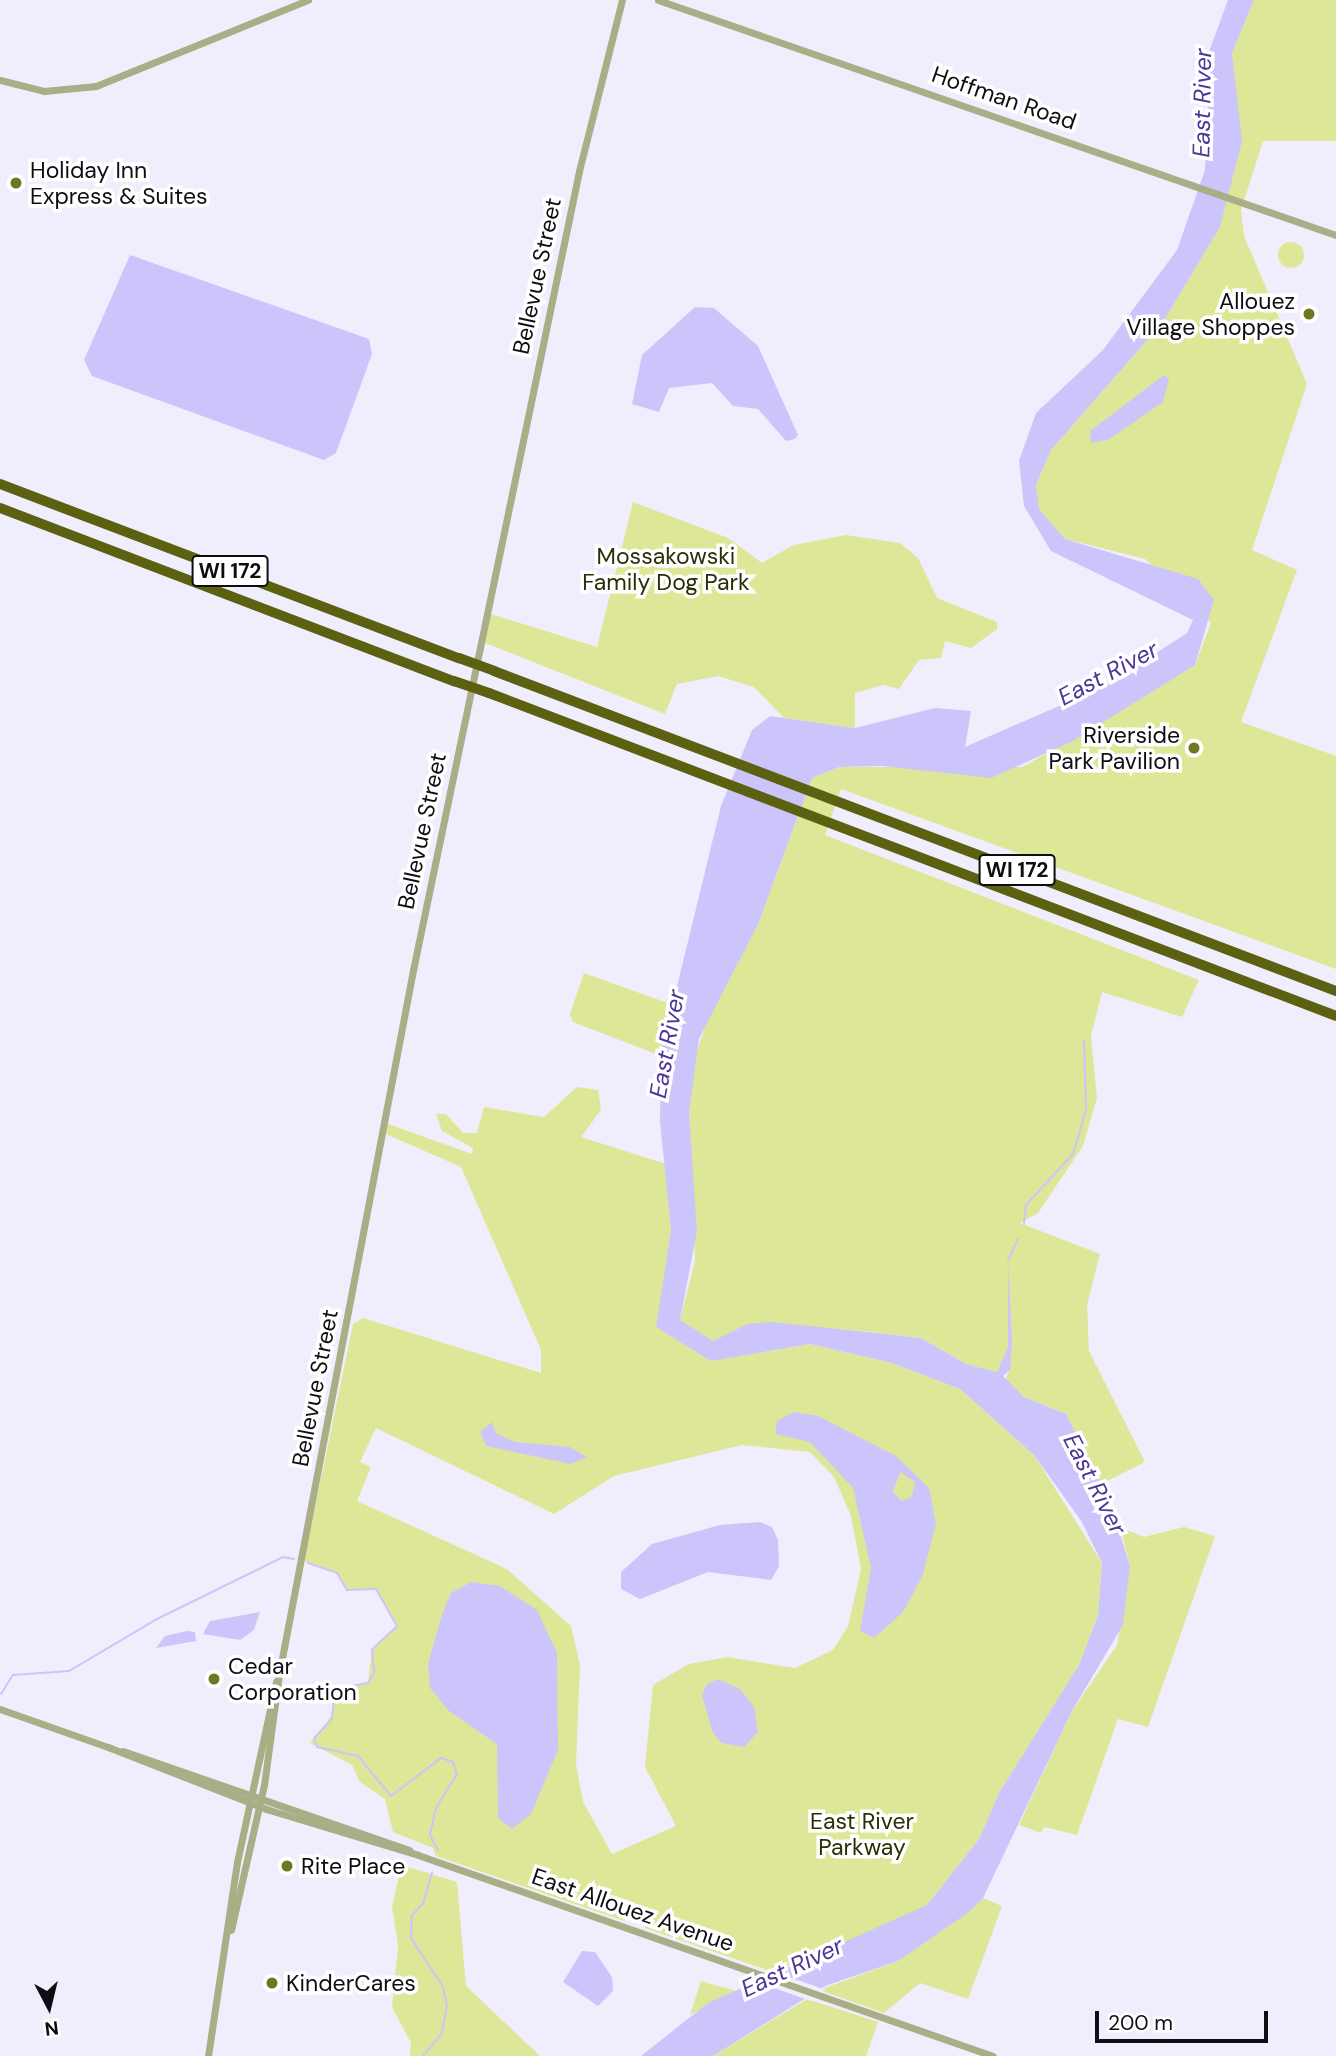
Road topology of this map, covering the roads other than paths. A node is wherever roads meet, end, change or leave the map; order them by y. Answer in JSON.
{"nodes":[{"id":1,"x":308,"y":0,"type":"edge"},
{"id":2,"x":622,"y":0,"type":"edge"},
{"id":3,"x":658,"y":0,"type":"edge"},
{"id":4,"x":0,"y":80,"type":"edge"},
{"id":5,"x":1336,"y":235,"type":"edge"},
{"id":6,"x":0,"y":484,"type":"edge"},
{"id":7,"x":0,"y":508,"type":"edge"},
{"id":8,"x":1336,"y":991,"type":"edge"},
{"id":9,"x":1336,"y":1016,"type":"edge"},
{"id":10,"x":279,"y":1674,"type":"junction"},
{"id":11,"x":0,"y":1709,"type":"edge"},
{"id":12,"x":108,"y":1747,"type":"junction"},
{"id":13,"x":252,"y":1791,"type":"junction"},
{"id":14,"x":262,"y":1795,"type":"junction"},
{"id":15,"x":249,"y":1803,"type":"junction"},
{"id":16,"x":259,"y":1807,"type":"junction"},
{"id":17,"x":418,"y":1856,"type":"junction"},
{"id":18,"x":231,"y":1930,"type":"junction"},
{"id":19,"x":208,"y":2056,"type":"edge"},
{"id":20,"x":993,"y":2056,"type":"edge"}],
"edges":[{"from":1,"to":4,"type":"street"},
{"from":2,"to":10,"type":"street","name":"Bellevue Street"},
{"from":3,"to":5,"type":"street","name":"Hoffman Road"},
{"from":6,"to":8,"type":"highway","number":"WI 172","bridge":true},
{"from":7,"to":9,"type":"highway","number":"WI 172","bridge":true},
{"from":10,"to":13,"type":"street","name":"Bellevue Street"},
{"from":10,"to":14,"type":"street","name":"Bellevue Street"},
{"from":11,"to":12,"type":"street","name":"East Allouez Avenue"},
{"from":12,"to":13,"type":"street","name":"East Allouez Avenue"},
{"from":12,"to":15,"type":"street","name":"East Allouez Avenue"},
{"from":13,"to":14,"type":"street","name":"East Allouez Avenue"},
{"from":13,"to":15,"type":"street","name":"Bellevue Street"},
{"from":14,"to":16,"type":"street","name":"Bellevue Street"},
{"from":14,"to":17,"type":"street","name":"East Allouez Avenue"},
{"from":15,"to":16,"type":"street","name":"East Allouez Avenue"},
{"from":15,"to":18,"type":"street","name":"Bellevue Street"},
{"from":16,"to":17,"type":"street","name":"East Allouez Avenue"},
{"from":16,"to":18,"type":"street","name":"Bellevue Street"},
{"from":17,"to":20,"type":"street","name":"East Allouez Avenue"},
{"from":18,"to":19,"type":"street","name":"Bellevue Street"}]}
